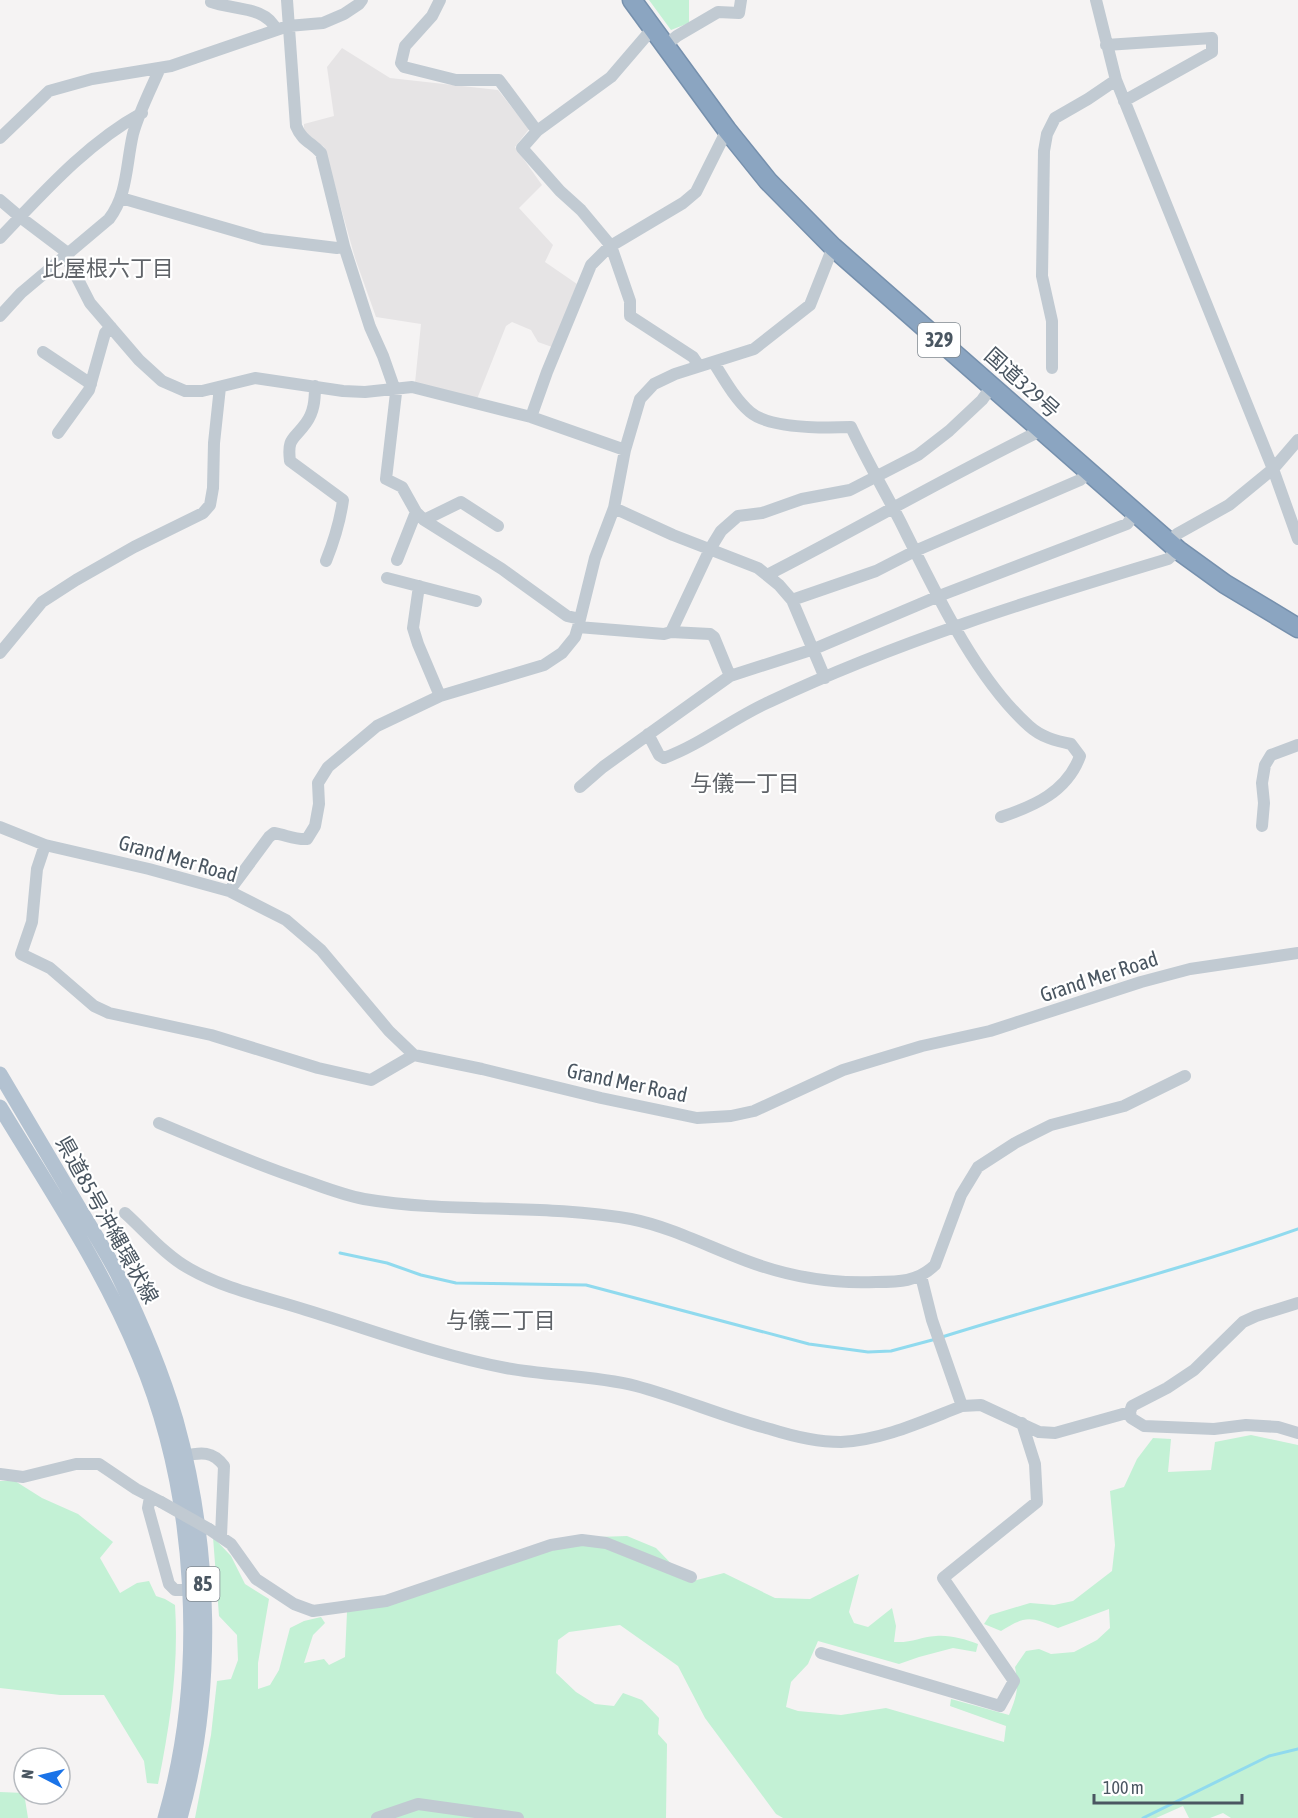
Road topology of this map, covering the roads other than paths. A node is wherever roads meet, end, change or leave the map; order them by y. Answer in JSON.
{"nodes":[{"id":1,"x":212,"y":0,"type":"edge"},
{"id":2,"x":287,"y":0,"type":"edge"},
{"id":3,"x":362,"y":0,"type":"edge"},
{"id":4,"x":440,"y":0,"type":"edge"},
{"id":5,"x":632,"y":0,"type":"edge"},
{"id":6,"x":741,"y":0,"type":"edge"},
{"id":7,"x":1096,"y":0,"type":"edge"},
{"id":8,"x":256,"y":6,"type":"edge"},
{"id":9,"x":282,"y":28,"type":"junction"},
{"id":10,"x":653,"y":28,"type":"junction"},
{"id":11,"x":666,"y":45,"type":"junction"},
{"id":12,"x":1106,"y":45,"type":"junction"},
{"id":13,"x":160,"y":68,"type":"junction"},
{"id":14,"x":1116,"y":80,"type":"junction"},
{"id":15,"x":1124,"y":101,"type":"junction"},
{"id":16,"x":142,"y":113,"type":"junction"},
{"id":17,"x":727,"y":130,"type":"junction"},
{"id":18,"x":537,"y":131,"type":"junction"},
{"id":19,"x":0,"y":138,"type":"edge"},
{"id":20,"x":121,"y":198,"type":"junction"},
{"id":21,"x":0,"y":200,"type":"edge"},
{"id":22,"x":20,"y":217,"type":"junction"},
{"id":23,"x":0,"y":238,"type":"edge"},
{"id":24,"x":344,"y":246,"type":"junction"},
{"id":25,"x":611,"y":246,"type":"junction"},
{"id":26,"x":833,"y":247,"type":"junction"},
{"id":27,"x":68,"y":255,"type":"junction"},
{"id":28,"x":0,"y":316,"type":"edge"},
{"id":29,"x":111,"y":327,"type":"junction"},
{"id":30,"x":43,"y":352,"type":"dead end"},
{"id":31,"x":714,"y":363,"type":"junction"},
{"id":32,"x":699,"y":366,"type":"junction"},
{"id":33,"x":1052,"y":368,"type":"dead end"},
{"id":34,"x":91,"y":384,"type":"junction"},
{"id":35,"x":992,"y":386,"type":"junction"},
{"id":36,"x":220,"y":387,"type":"junction"},
{"id":37,"x":315,"y":387,"type":"junction"},
{"id":38,"x":394,"y":388,"type":"junction"},
{"id":39,"x":531,"y":417,"type":"junction"},
{"id":40,"x":1040,"y":431,"type":"junction"},
{"id":41,"x":58,"y":433,"type":"dead end"},
{"id":42,"x":1298,"y":440,"type":"edge"},
{"id":43,"x":625,"y":450,"type":"junction"},
{"id":44,"x":1273,"y":469,"type":"junction"},
{"id":45,"x":1089,"y":472,"type":"junction"},
{"id":46,"x":875,"y":477,"type":"junction"},
{"id":47,"x":614,"y":508,"type":"junction"},
{"id":48,"x":893,"y":508,"type":"junction"},
{"id":49,"x":1135,"y":514,"type":"junction"},
{"id":50,"x":420,"y":516,"type":"junction"},
{"id":51,"x":498,"y":526,"type":"dead end"},
{"id":52,"x":1298,"y":539,"type":"edge"},
{"id":53,"x":1174,"y":546,"type":"junction"},
{"id":54,"x":710,"y":549,"type":"junction"},
{"id":55,"x":915,"y":551,"type":"junction"},
{"id":56,"x":398,"y":560,"type":"dead end"},
{"id":57,"x":326,"y":561,"type":"dead end"},
{"id":58,"x":767,"y":575,"type":"junction"},
{"id":59,"x":387,"y":578,"type":"dead end"},
{"id":60,"x":419,"y":586,"type":"junction"},
{"id":61,"x":939,"y":596,"type":"junction"},
{"id":62,"x":792,"y":600,"type":"junction"},
{"id":63,"x":476,"y":602,"type":"dead end"},
{"id":64,"x":579,"y":623,"type":"junction"},
{"id":65,"x":956,"y":627,"type":"junction"},
{"id":66,"x":1298,"y":628,"type":"edge"},
{"id":67,"x":671,"y":632,"type":"junction"},
{"id":68,"x":814,"y":649,"type":"junction"},
{"id":69,"x":0,"y":653,"type":"edge"},
{"id":70,"x":730,"y":676,"type":"junction"},
{"id":71,"x":825,"y":678,"type":"junction"},
{"id":72,"x":440,"y":696,"type":"junction"},
{"id":73,"x":648,"y":734,"type":"junction"},
{"id":74,"x":1298,"y":745,"type":"edge"},
{"id":75,"x":580,"y":787,"type":"dead end"},
{"id":76,"x":1000,"y":818,"type":"dead end"},
{"id":77,"x":1262,"y":826,"type":"dead end"},
{"id":78,"x":0,"y":827,"type":"edge"},
{"id":79,"x":45,"y":845,"type":"junction"},
{"id":80,"x":230,"y":891,"type":"junction"},
{"id":81,"x":1298,"y":953,"type":"edge"},
{"id":82,"x":414,"y":1055,"type":"junction"},
{"id":83,"x":0,"y":1074,"type":"edge"},
{"id":84,"x":1185,"y":1077,"type":"dead end"},
{"id":85,"x":0,"y":1107,"type":"edge"},
{"id":86,"x":159,"y":1122,"type":"dead end"},
{"id":87,"x":125,"y":1213,"type":"dead end"},
{"id":88,"x":76,"y":1218,"type":"junction"},
{"id":89,"x":921,"y":1276,"type":"junction"},
{"id":90,"x":1298,"y":1304,"type":"edge"},
{"id":91,"x":962,"y":1406,"type":"junction"},
{"id":92,"x":1130,"y":1412,"type":"junction"},
{"id":93,"x":1022,"y":1423,"type":"junction"},
{"id":94,"x":1298,"y":1433,"type":"edge"},
{"id":95,"x":183,"y":1450,"type":"junction"},
{"id":96,"x":0,"y":1474,"type":"edge"},
{"id":97,"x":155,"y":1499,"type":"junction"},
{"id":98,"x":221,"y":1536,"type":"junction"},
{"id":99,"x":691,"y":1577,"type":"dead end"},
{"id":100,"x":189,"y":1590,"type":"junction"},
{"id":101,"x":821,"y":1653,"type":"dead end"},
{"id":102,"x":165,"y":1818,"type":"edge"},
{"id":103,"x":180,"y":1818,"type":"edge"},
{"id":104,"x":377,"y":1818,"type":"edge"},
{"id":105,"x":518,"y":1818,"type":"edge"}],
"edges":[{"from":1,"to":8,"type":"street"},
{"from":2,"to":9,"type":"street"},
{"from":3,"to":9,"type":"street"},
{"from":4,"to":18,"type":"street"},
{"from":5,"to":10,"type":"highway","name":"国道329号","number":"329"},
{"from":6,"to":11,"type":"street"},
{"from":7,"to":12,"type":"street"},
{"from":8,"to":9,"type":"street"},
{"from":9,"to":13,"type":"street"},
{"from":9,"to":24,"type":"street"},
{"from":10,"to":11,"type":"highway","name":"国道329号","number":"329"},
{"from":10,"to":18,"type":"street"},
{"from":11,"to":17,"type":"highway","name":"国道329号","number":"329"},
{"from":12,"to":14,"type":"street"},
{"from":12,"to":15,"type":"street"},
{"from":13,"to":16,"type":"street"},
{"from":13,"to":19,"type":"street"},
{"from":14,"to":15,"type":"street"},
{"from":14,"to":33,"type":"street"},
{"from":15,"to":44,"type":"street"},
{"from":16,"to":20,"type":"street"},
{"from":16,"to":22,"type":"street"},
{"from":17,"to":25,"type":"street"},
{"from":17,"to":26,"type":"highway","name":"国道329号","number":"329"},
{"from":18,"to":25,"type":"street"},
{"from":20,"to":24,"type":"street"},
{"from":20,"to":27,"type":"street"},
{"from":21,"to":22,"type":"street"},
{"from":22,"to":23,"type":"street"},
{"from":22,"to":27,"type":"street"},
{"from":24,"to":38,"type":"street"},
{"from":25,"to":32,"type":"street"},
{"from":25,"to":39,"type":"street"},
{"from":26,"to":31,"type":"street"},
{"from":26,"to":35,"type":"highway","name":"国道329号","number":"329"},
{"from":27,"to":28,"type":"street"},
{"from":27,"to":29,"type":"street"},
{"from":29,"to":34,"type":"street"},
{"from":29,"to":36,"type":"street"},
{"from":30,"to":34,"type":"street"},
{"from":31,"to":32,"type":"street"},
{"from":31,"to":46,"type":"street"},
{"from":32,"to":43,"type":"street"},
{"from":34,"to":41,"type":"street"},
{"from":35,"to":40,"type":"highway","name":"国道329号","number":"329"},
{"from":35,"to":46,"type":"street"},
{"from":36,"to":37,"type":"street"},
{"from":36,"to":69,"type":"street"},
{"from":37,"to":38,"type":"street"},
{"from":37,"to":57,"type":"street"},
{"from":38,"to":39,"type":"street"},
{"from":38,"to":50,"type":"street"},
{"from":39,"to":43,"type":"street"},
{"from":40,"to":45,"type":"highway","name":"国道329号","number":"329"},
{"from":40,"to":48,"type":"street"},
{"from":42,"to":44,"type":"street"},
{"from":43,"to":47,"type":"street"},
{"from":44,"to":52,"type":"street"},
{"from":44,"to":53,"type":"street"},
{"from":45,"to":49,"type":"highway","name":"国道329号","number":"329"},
{"from":45,"to":55,"type":"street"},
{"from":46,"to":48,"type":"street"},
{"from":46,"to":54,"type":"street"},
{"from":47,"to":54,"type":"street"},
{"from":47,"to":64,"type":"street"},
{"from":48,"to":55,"type":"street"},
{"from":48,"to":58,"type":"street"},
{"from":49,"to":53,"type":"highway","name":"国道329号","number":"329"},
{"from":49,"to":61,"type":"street"},
{"from":50,"to":51,"type":"street"},
{"from":50,"to":56,"type":"street"},
{"from":50,"to":64,"type":"street"},
{"from":53,"to":65,"type":"street"},
{"from":53,"to":66,"type":"highway","name":"国道329号","number":"329"},
{"from":54,"to":58,"type":"street"},
{"from":54,"to":67,"type":"street"},
{"from":55,"to":61,"type":"street"},
{"from":55,"to":62,"type":"street"},
{"from":58,"to":62,"type":"street"},
{"from":59,"to":60,"type":"street"},
{"from":60,"to":63,"type":"street"},
{"from":60,"to":72,"type":"street"},
{"from":61,"to":65,"type":"street"},
{"from":61,"to":68,"type":"street"},
{"from":62,"to":68,"type":"street"},
{"from":64,"to":67,"type":"street"},
{"from":64,"to":72,"type":"street"},
{"from":65,"to":71,"type":"street"},
{"from":65,"to":76,"type":"street"},
{"from":67,"to":70,"type":"street"},
{"from":68,"to":70,"type":"street"},
{"from":68,"to":71,"type":"street"},
{"from":70,"to":73,"type":"street"},
{"from":71,"to":73,"type":"street"},
{"from":72,"to":80,"type":"street"},
{"from":73,"to":75,"type":"street"},
{"from":74,"to":77,"type":"street"},
{"from":78,"to":79,"type":"street","name":"Grand Mer Road"},
{"from":79,"to":80,"type":"street","name":"Grand Mer Road"},
{"from":79,"to":82,"type":"street"},
{"from":80,"to":82,"type":"street","name":"Grand Mer Road"},
{"from":81,"to":82,"type":"street","name":"Grand Mer Road"},
{"from":83,"to":88,"type":"main road","name":"県道85号沖縄環状線","number":"85"},
{"from":84,"to":89,"type":"street"},
{"from":85,"to":88,"type":"main road","name":"県道85号沖縄環状線","number":"85"},
{"from":86,"to":89,"type":"street"},
{"from":87,"to":91,"type":"street"},
{"from":88,"to":95,"type":"main road","name":"県道85号沖縄環状線","number":"85"},
{"from":88,"to":100,"type":"main road","name":"県道85号沖縄環状線","number":"85"},
{"from":89,"to":91,"type":"street"},
{"from":90,"to":92,"type":"street"},
{"from":91,"to":93,"type":"street"},
{"from":92,"to":93,"type":"street"},
{"from":92,"to":94,"type":"street"},
{"from":93,"to":101,"type":"street"},
{"from":95,"to":98,"type":"street"},
{"from":95,"to":103,"type":"main road","name":"県道85号沖縄環状線","number":"85"},
{"from":96,"to":97,"type":"street"},
{"from":97,"to":98,"type":"street","bridge":true},
{"from":97,"to":100,"type":"street"},
{"from":98,"to":99,"type":"street"},
{"from":100,"to":102,"type":"main road","name":"県道85号沖縄環状線","number":"85"},
{"from":104,"to":105,"type":"street"}]}
